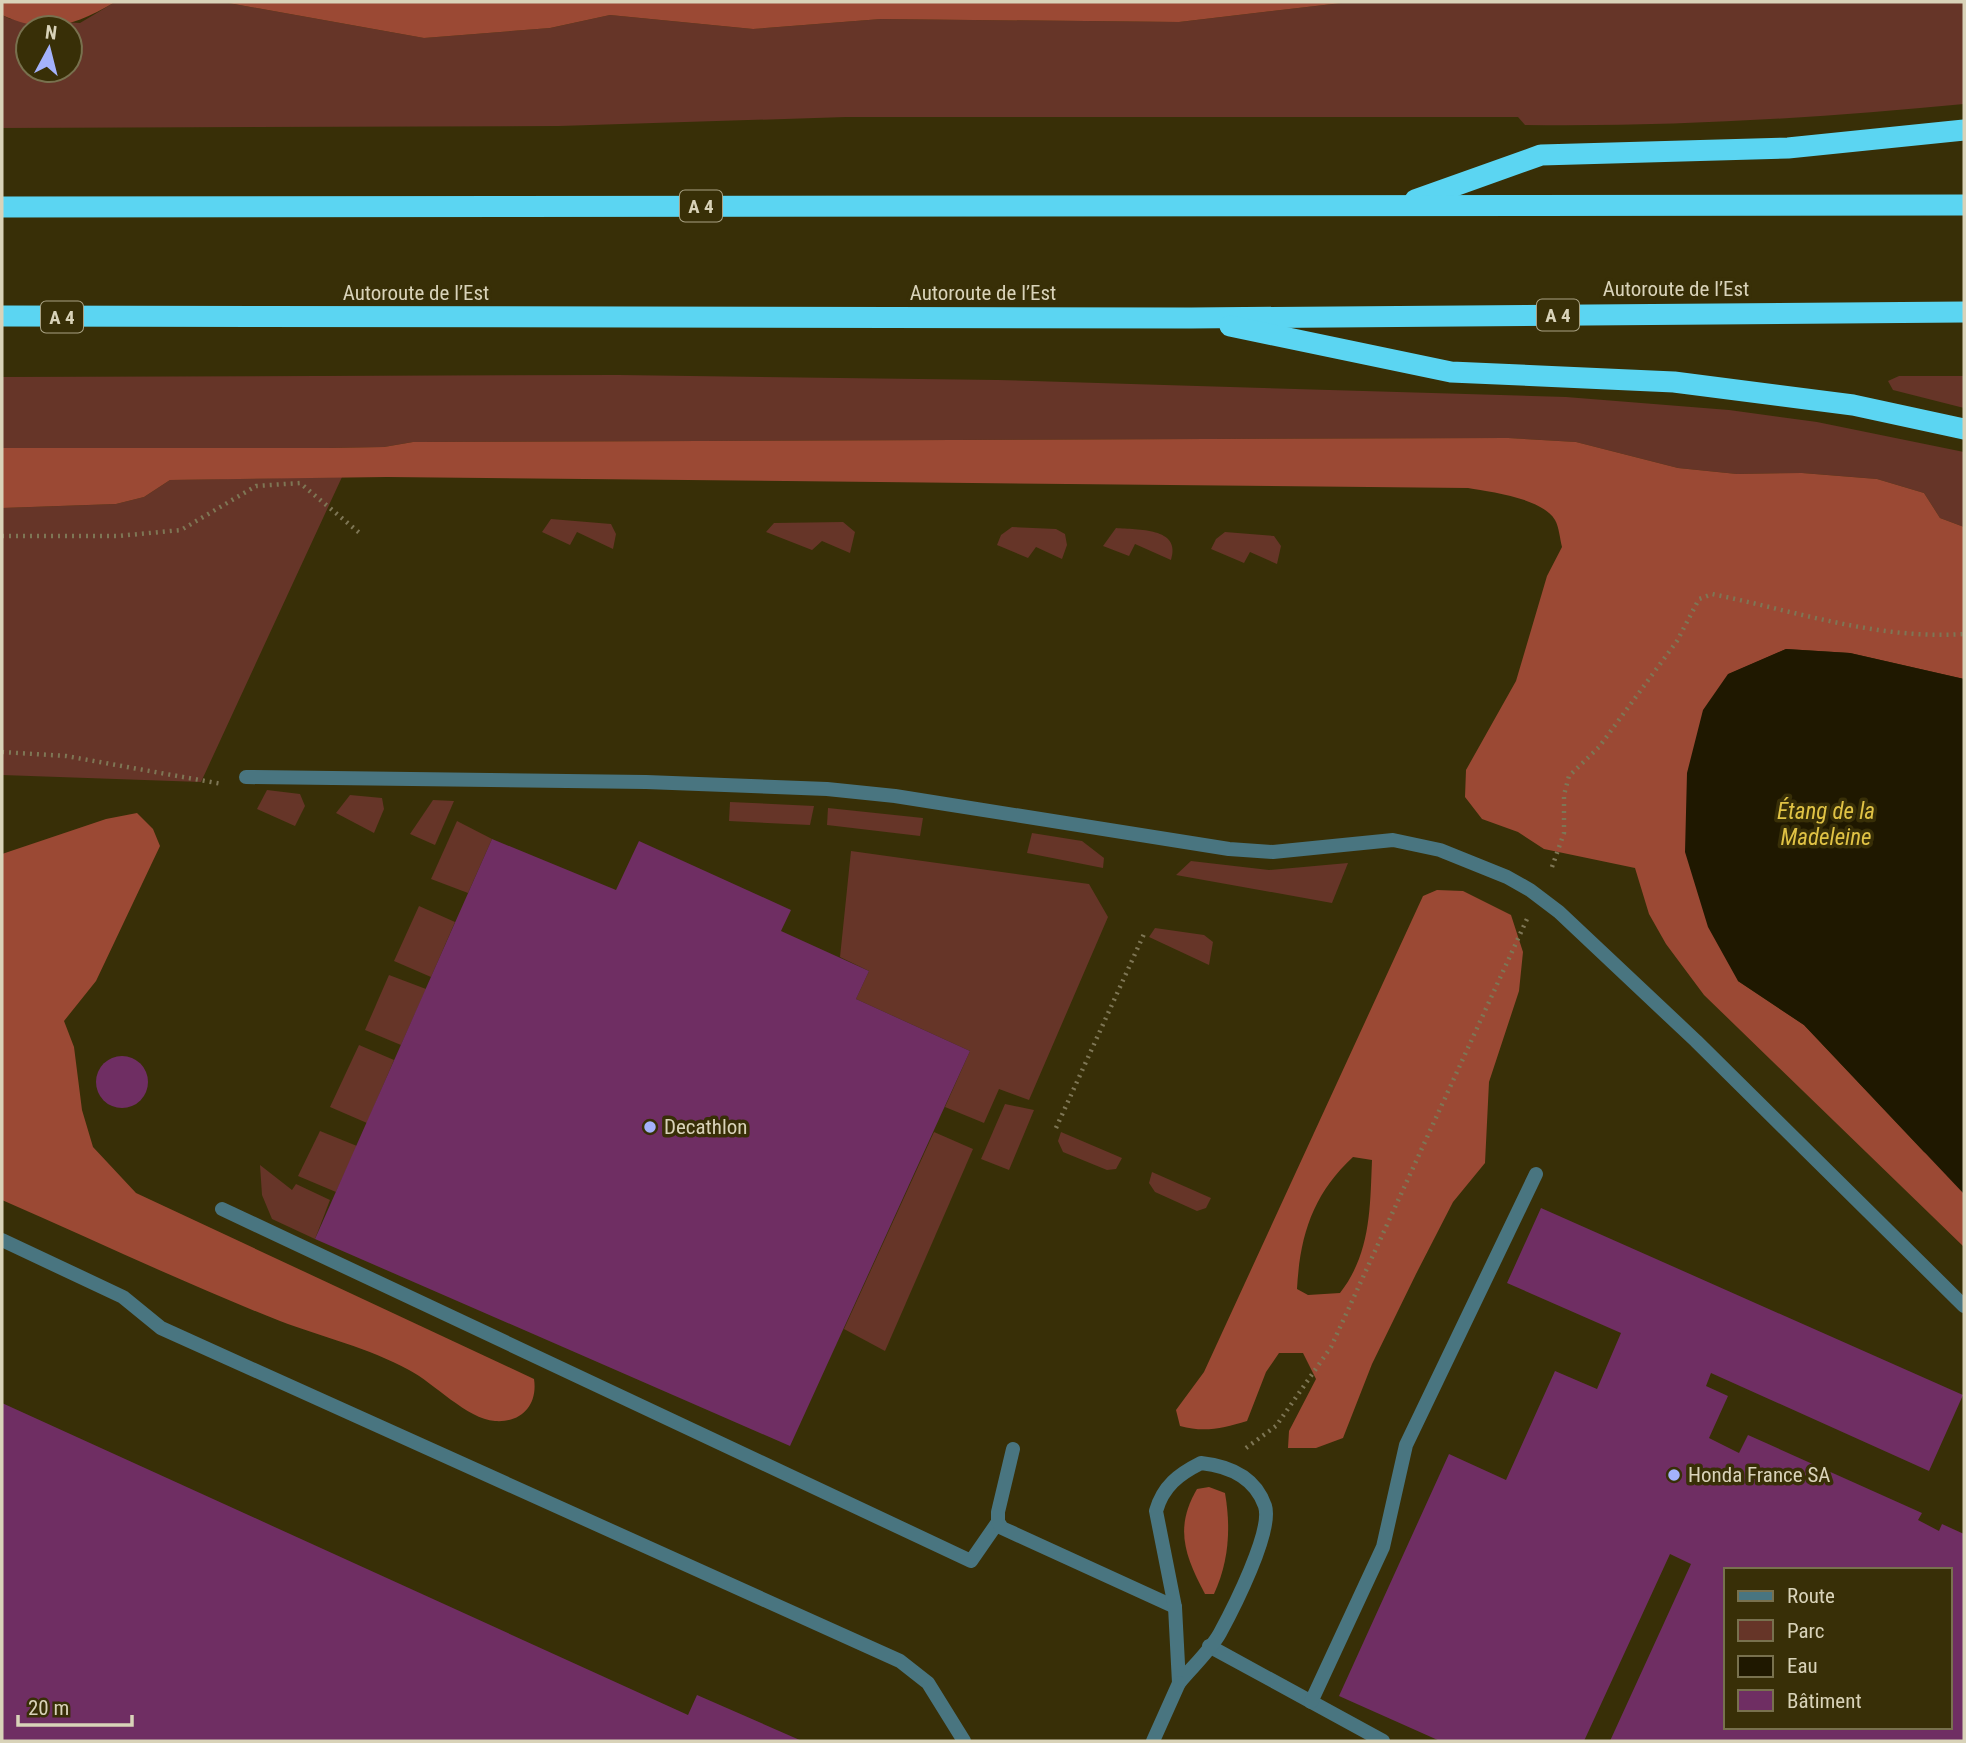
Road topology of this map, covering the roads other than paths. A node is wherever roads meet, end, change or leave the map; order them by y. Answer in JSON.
{"nodes":[{"id":1,"x":1964,"y":130,"type":"edge"},
{"id":2,"x":1964,"y":205,"type":"edge"},
{"id":3,"x":1400,"y":206,"type":"junction"},
{"id":4,"x":2,"y":207,"type":"edge"},
{"id":5,"x":1964,"y":312,"type":"edge"},
{"id":6,"x":2,"y":317,"type":"edge"},
{"id":7,"x":1191,"y":318,"type":"junction"},
{"id":8,"x":1964,"y":429,"type":"edge"},
{"id":9,"x":246,"y":777,"type":"dead end"},
{"id":10,"x":1536,"y":1174,"type":"dead end"},
{"id":11,"x":222,"y":1209,"type":"dead end"},
{"id":12,"x":2,"y":1240,"type":"edge"},
{"id":13,"x":1964,"y":1306,"type":"edge"},
{"id":14,"x":1013,"y":1449,"type":"dead end"},
{"id":15,"x":998,"y":1522,"type":"junction"},
{"id":16,"x":1175,"y":1607,"type":"junction"},
{"id":17,"x":1209,"y":1647,"type":"junction"},
{"id":18,"x":1179,"y":1684,"type":"junction"},
{"id":19,"x":1311,"y":1702,"type":"junction"},
{"id":20,"x":948,"y":1717,"type":"junction"},
{"id":21,"x":951,"y":1741,"type":"edge"},
{"id":22,"x":964,"y":1741,"type":"edge"},
{"id":23,"x":1153,"y":1741,"type":"edge"},
{"id":24,"x":1383,"y":1741,"type":"edge"}],
"edges":[{"from":1,"to":3,"type":"highway"},
{"from":2,"to":3,"type":"highway","number":"A 4"},
{"from":3,"to":4,"type":"highway","number":"A 4"},
{"from":5,"to":7,"type":"highway","name":"Autoroute de l’Est","number":"A 4"},
{"from":6,"to":7,"type":"highway","name":"Autoroute de l’Est","number":"A 4"},
{"from":7,"to":8,"type":"highway"},
{"from":9,"to":13,"type":"street"},
{"from":10,"to":19,"type":"street"},
{"from":11,"to":15,"type":"street"},
{"from":12,"to":20,"type":"street"},
{"from":14,"to":15,"type":"street"},
{"from":15,"to":16,"type":"street"},
{"from":16,"to":17,"type":"street"},
{"from":16,"to":18,"type":"street"},
{"from":17,"to":18,"type":"street"},
{"from":17,"to":19,"type":"street"},
{"from":18,"to":23,"type":"street"},
{"from":19,"to":24,"type":"street"},
{"from":20,"to":21,"type":"street"},
{"from":20,"to":22,"type":"street"}]}
